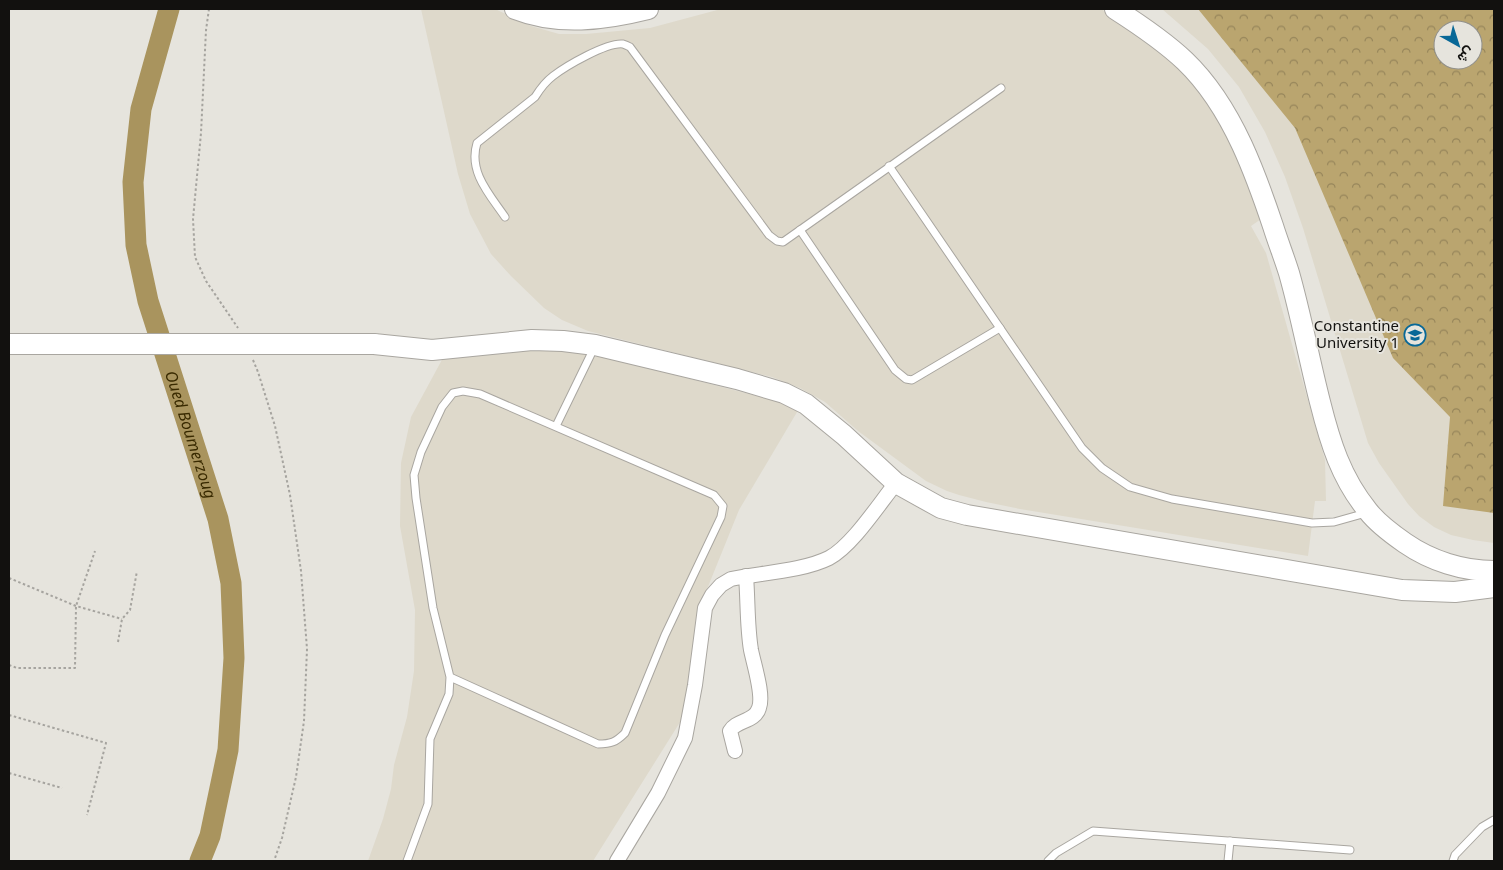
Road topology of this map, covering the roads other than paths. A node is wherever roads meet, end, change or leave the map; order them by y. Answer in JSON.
{"nodes":[{"id":1,"x":515,"y":9,"type":"edge"},
{"id":2,"x":648,"y":9,"type":"edge"},
{"id":3,"x":1115,"y":9,"type":"edge"},
{"id":4,"x":1001,"y":88,"type":"dead end"},
{"id":5,"x":889,"y":166,"type":"junction"},
{"id":6,"x":505,"y":217,"type":"dead end"},
{"id":7,"x":800,"y":230,"type":"junction"},
{"id":8,"x":1000,"y":328,"type":"junction"},
{"id":9,"x":9,"y":344,"type":"edge"},
{"id":10,"x":595,"y":346,"type":"junction"},
{"id":11,"x":556,"y":426,"type":"junction"},
{"id":12,"x":896,"y":483,"type":"junction"},
{"id":13,"x":1369,"y":512,"type":"junction"},
{"id":14,"x":1494,"y":571,"type":"edge"},
{"id":15,"x":746,"y":576,"type":"junction"},
{"id":16,"x":1494,"y":587,"type":"edge"},
{"id":17,"x":450,"y":677,"type":"junction"},
{"id":18,"x":735,"y":751,"type":"dead end"},
{"id":19,"x":1494,"y":820,"type":"edge"},
{"id":20,"x":1230,"y":841,"type":"junction"},
{"id":21,"x":1350,"y":850,"type":"dead end"},
{"id":22,"x":408,"y":861,"type":"edge"},
{"id":23,"x":617,"y":861,"type":"edge"},
{"id":24,"x":1048,"y":861,"type":"edge"},
{"id":25,"x":1228,"y":861,"type":"edge"},
{"id":26,"x":1453,"y":861,"type":"edge"}],
"edges":[{"from":1,"to":2,"type":"street"},
{"from":3,"to":13,"type":"street"},
{"from":4,"to":5,"type":"lane"},
{"from":5,"to":7,"type":"lane"},
{"from":5,"to":8,"type":"lane"},
{"from":6,"to":7,"type":"lane"},
{"from":7,"to":8,"type":"lane"},
{"from":8,"to":13,"type":"lane"},
{"from":9,"to":10,"type":"street","bridge":true},
{"from":10,"to":11,"type":"lane"},
{"from":10,"to":12,"type":"street"},
{"from":11,"to":17,"type":"lane"},
{"from":11,"to":17,"type":"lane"},
{"from":12,"to":15,"type":"street"},
{"from":12,"to":16,"type":"street"},
{"from":13,"to":14,"type":"street"},
{"from":15,"to":18,"type":"street"},
{"from":15,"to":23,"type":"street"},
{"from":17,"to":22,"type":"lane"},
{"from":19,"to":26,"type":"lane"},
{"from":20,"to":21,"type":"lane"},
{"from":20,"to":24,"type":"lane"},
{"from":20,"to":25,"type":"lane"}]}
